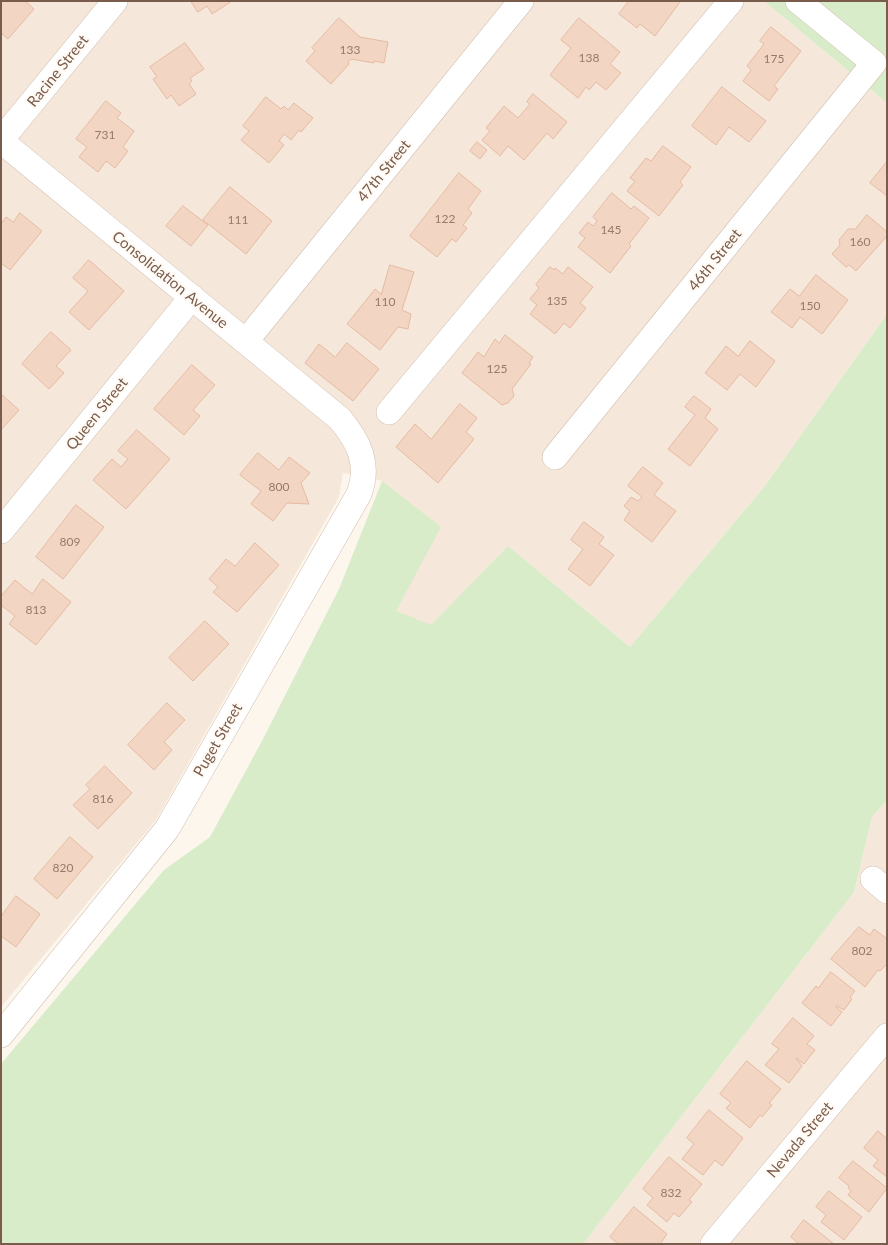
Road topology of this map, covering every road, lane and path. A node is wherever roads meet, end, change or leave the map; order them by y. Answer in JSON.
{"nodes":[{"id":1,"x":115,"y":1,"type":"edge"},
{"id":2,"x":522,"y":1,"type":"edge"},
{"id":3,"x":731,"y":1,"type":"edge"},
{"id":4,"x":798,"y":1,"type":"edge"},
{"id":5,"x":1,"y":140,"type":"edge"},
{"id":6,"x":192,"y":297,"type":"junction"},
{"id":7,"x":246,"y":342,"type":"junction"},
{"id":8,"x":389,"y":412,"type":"dead end"},
{"id":9,"x":340,"y":419,"type":"joint"},
{"id":10,"x":556,"y":457,"type":"dead end"},
{"id":11,"x":1,"y":531,"type":"edge"},
{"id":12,"x":1,"y":1035,"type":"edge"},
{"id":13,"x":887,"y":1036,"type":"edge"},
{"id":14,"x":713,"y":1244,"type":"edge"}],
"edges":[{"from":1,"to":5,"type":"street","name":"Racine Street"},
{"from":2,"to":7,"type":"street","name":"47th Street"},
{"from":3,"to":8,"type":"street"},
{"from":4,"to":10,"type":"street","name":"46th Street"},
{"from":5,"to":6,"type":"street","name":"Consolidation Avenue"},
{"from":6,"to":7,"type":"street","name":"Consolidation Avenue"},
{"from":6,"to":11,"type":"street","name":"Queen Street"},
{"from":7,"to":9,"type":"street","name":"Consolidation Avenue"},
{"from":9,"to":12,"type":"street","name":"Puget Street"},
{"from":13,"to":14,"type":"street","name":"Nevada Street"}]}
